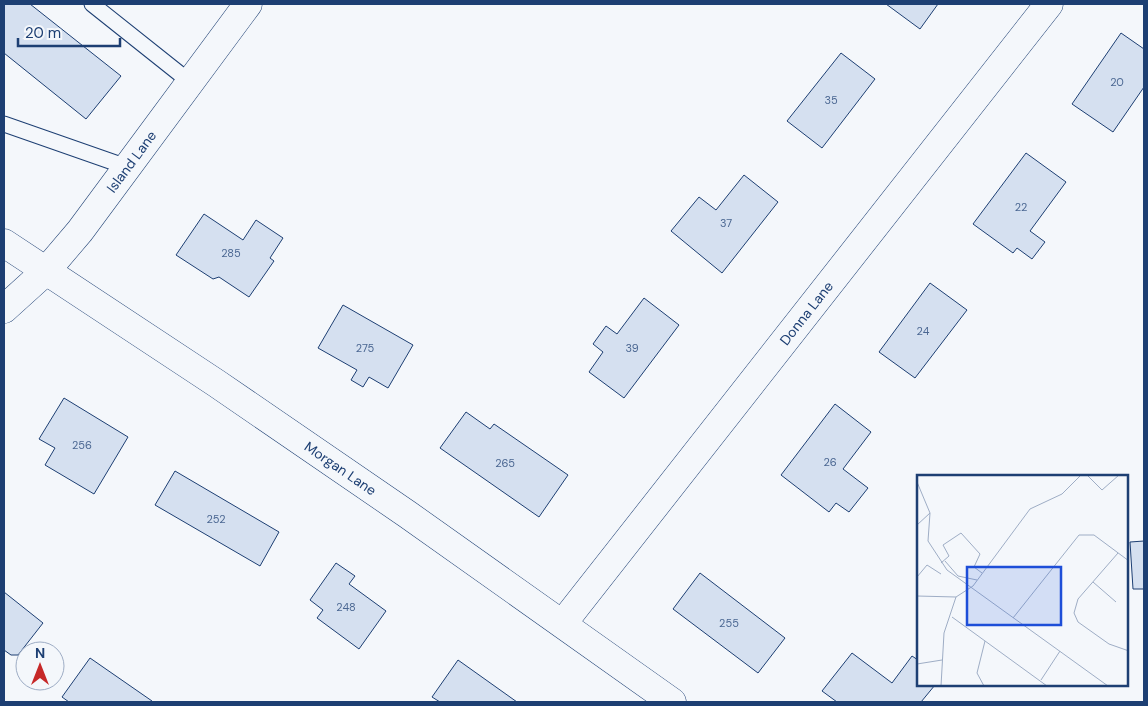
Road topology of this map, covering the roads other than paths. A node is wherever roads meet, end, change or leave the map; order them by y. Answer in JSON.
{"nodes":[{"id":1,"x":92,"y":4,"type":"edge"},
{"id":2,"x":248,"y":4,"type":"edge"},
{"id":3,"x":1049,"y":4,"type":"edge"},
{"id":4,"x":190,"y":82,"type":"junction"},
{"id":5,"x":4,"y":124,"type":"edge"},
{"id":6,"x":127,"y":167,"type":"junction"},
{"id":7,"x":4,"y":243,"type":"edge"},
{"id":8,"x":46,"y":271,"type":"junction"},
{"id":9,"x":4,"y":309,"type":"edge"},
{"id":10,"x":563,"y":623,"type":"junction"},
{"id":11,"x":672,"y":702,"type":"edge"}],
"edges":[{"from":1,"to":4,"type":"lane"},
{"from":2,"to":4,"type":"street","name":"Island Lane"},
{"from":3,"to":10,"type":"street","name":"Donna Lane"},
{"from":4,"to":6,"type":"street","name":"Island Lane"},
{"from":5,"to":6,"type":"lane"},
{"from":6,"to":8,"type":"street","name":"Island Lane"},
{"from":7,"to":8,"type":"street","name":"Morgan Lane"},
{"from":8,"to":9,"type":"street","name":"Island Lane"},
{"from":8,"to":10,"type":"street","name":"Morgan Lane"},
{"from":10,"to":11,"type":"street","name":"Morgan Lane"}]}
